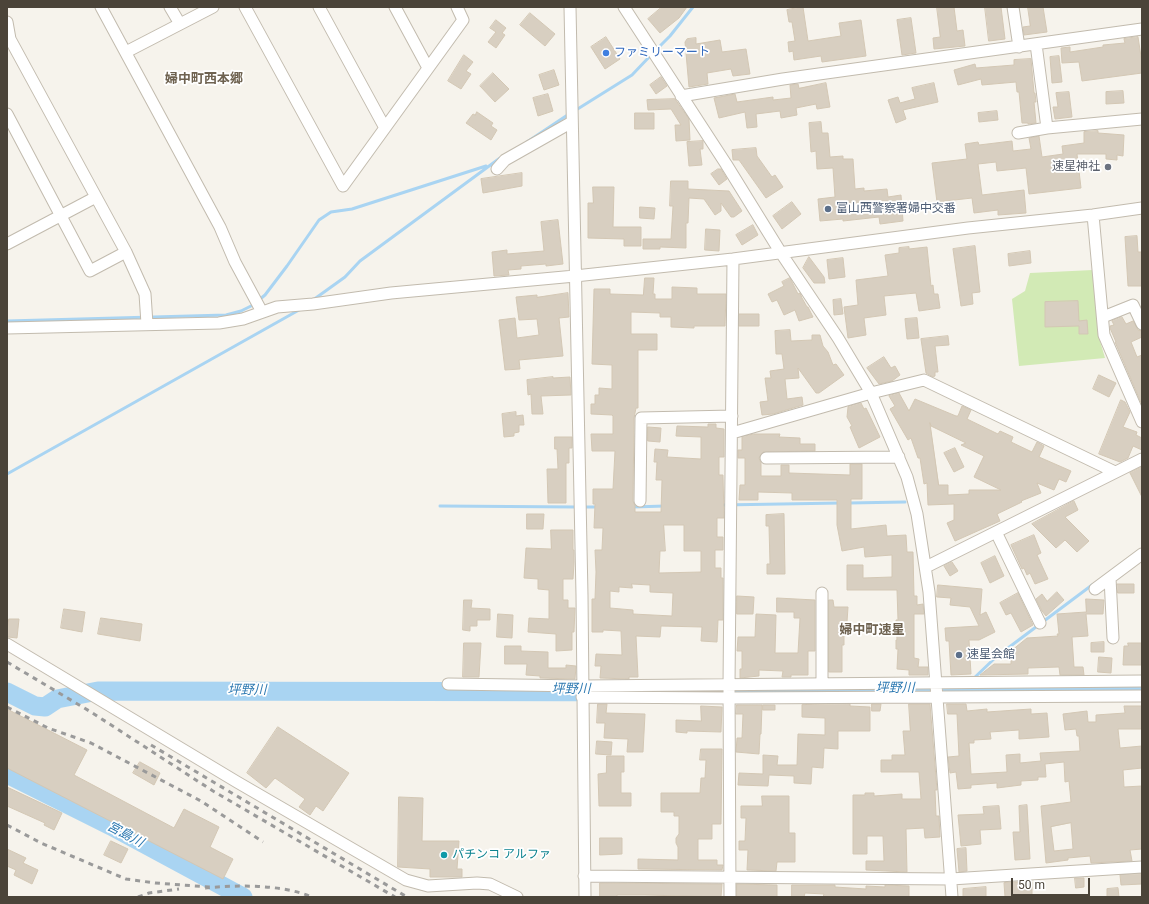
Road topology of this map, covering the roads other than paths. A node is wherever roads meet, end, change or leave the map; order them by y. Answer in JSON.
{"nodes":[{"id":1,"x":101,"y":7,"type":"edge"},
{"id":2,"x":170,"y":7,"type":"edge"},
{"id":3,"x":213,"y":7,"type":"edge"},
{"id":4,"x":245,"y":7,"type":"edge"},
{"id":5,"x":319,"y":7,"type":"edge"},
{"id":6,"x":395,"y":7,"type":"edge"},
{"id":7,"x":457,"y":7,"type":"edge"},
{"id":8,"x":570,"y":7,"type":"edge"},
{"id":9,"x":624,"y":7,"type":"edge"},
{"id":10,"x":1013,"y":7,"type":"edge"},
{"id":11,"x":7,"y":22,"type":"edge"},
{"id":12,"x":180,"y":24,"type":"junction"},
{"id":13,"x":1142,"y":29,"type":"edge"},
{"id":14,"x":1036,"y":44,"type":"junction"},
{"id":15,"x":1019,"y":46,"type":"junction"},
{"id":16,"x":126,"y":52,"type":"junction"},
{"id":17,"x":428,"y":68,"type":"junction"},
{"id":18,"x":681,"y":96,"type":"junction"},
{"id":19,"x":7,"y":114,"type":"edge"},
{"id":20,"x":572,"y":119,"type":"junction"},
{"id":21,"x":1142,"y":119,"type":"edge"},
{"id":22,"x":385,"y":128,"type":"junction"},
{"id":23,"x":1047,"y":128,"type":"junction"},
{"id":24,"x":1018,"y":132,"type":"dead end"},
{"id":25,"x":497,"y":169,"type":"dead end"},
{"id":26,"x":96,"y":197,"type":"junction"},
{"id":27,"x":1142,"y":208,"type":"edge"},
{"id":28,"x":1093,"y":215,"type":"junction"},
{"id":29,"x":61,"y":216,"type":"junction"},
{"id":30,"x":7,"y":244,"type":"edge"},
{"id":31,"x":126,"y":252,"type":"junction"},
{"id":32,"x":781,"y":252,"type":"junction"},
{"id":33,"x":733,"y":259,"type":"junction"},
{"id":34,"x":575,"y":276,"type":"junction"},
{"id":35,"x":1138,"y":303,"type":"edge"},
{"id":36,"x":262,"y":312,"type":"junction"},
{"id":37,"x":1103,"y":317,"type":"junction"},
{"id":38,"x":147,"y":324,"type":"junction"},
{"id":39,"x":1142,"y":324,"type":"edge"},
{"id":40,"x":7,"y":328,"type":"edge"},
{"id":41,"x":871,"y":393,"type":"junction"},
{"id":42,"x":732,"y":416,"type":"junction"},
{"id":43,"x":1142,"y":422,"type":"edge"},
{"id":44,"x":732,"y":433,"type":"junction"},
{"id":45,"x":899,"y":457,"type":"junction"},
{"id":46,"x":766,"y":458,"type":"dead end"},
{"id":47,"x":1142,"y":459,"type":"edge"},
{"id":48,"x":1115,"y":472,"type":"junction"},
{"id":49,"x":640,"y":501,"type":"dead end"},
{"id":50,"x":996,"y":532,"type":"junction"},
{"id":51,"x":1142,"y":554,"type":"edge"},
{"id":52,"x":926,"y":567,"type":"junction"},
{"id":53,"x":1110,"y":578,"type":"junction"},
{"id":54,"x":1095,"y":589,"type":"dead end"},
{"id":55,"x":822,"y":592,"type":"dead end"},
{"id":56,"x":1040,"y":623,"type":"dead end"},
{"id":57,"x":1113,"y":638,"type":"dead end"},
{"id":58,"x":7,"y":644,"type":"edge"},
{"id":59,"x":1142,"y":681,"type":"edge"},
{"id":60,"x":935,"y":683,"type":"junction"},
{"id":61,"x":448,"y":684,"type":"dead end"},
{"id":62,"x":822,"y":684,"type":"junction"},
{"id":63,"x":729,"y":685,"type":"junction"},
{"id":64,"x":583,"y":692,"type":"junction"},
{"id":65,"x":1142,"y":696,"type":"edge"},
{"id":66,"x":936,"y":697,"type":"junction"},
{"id":67,"x":730,"y":698,"type":"junction"},
{"id":68,"x":1142,"y":867,"type":"edge"},
{"id":69,"x":584,"y":876,"type":"junction"},
{"id":70,"x":730,"y":877,"type":"junction"},
{"id":71,"x":951,"y":879,"type":"junction"},
{"id":72,"x":517,"y":897,"type":"edge"},
{"id":73,"x":585,"y":897,"type":"edge"},
{"id":74,"x":730,"y":897,"type":"edge"},
{"id":75,"x":952,"y":897,"type":"edge"}],
"edges":[{"from":1,"to":16,"type":"street"},
{"from":2,"to":12,"type":"street"},
{"from":3,"to":12,"type":"street"},
{"from":4,"to":22,"type":"street"},
{"from":5,"to":22,"type":"street"},
{"from":6,"to":17,"type":"street"},
{"from":7,"to":17,"type":"street"},
{"from":8,"to":20,"type":"street"},
{"from":9,"to":18,"type":"street"},
{"from":10,"to":15,"type":"street"},
{"from":11,"to":26,"type":"street"},
{"from":12,"to":16,"type":"street"},
{"from":13,"to":14,"type":"street"},
{"from":14,"to":15,"type":"street"},
{"from":14,"to":23,"type":"street"},
{"from":15,"to":18,"type":"street"},
{"from":16,"to":36,"type":"street"},
{"from":17,"to":22,"type":"street"},
{"from":18,"to":32,"type":"street"},
{"from":19,"to":29,"type":"street"},
{"from":20,"to":25,"type":"street"},
{"from":20,"to":34,"type":"street"},
{"from":21,"to":23,"type":"street"},
{"from":23,"to":24,"type":"street"},
{"from":26,"to":29,"type":"street"},
{"from":26,"to":31,"type":"street"},
{"from":27,"to":28,"type":"street"},
{"from":28,"to":32,"type":"street"},
{"from":28,"to":37,"type":"street"},
{"from":29,"to":30,"type":"street"},
{"from":29,"to":31,"type":"street"},
{"from":31,"to":38,"type":"street"},
{"from":32,"to":33,"type":"street"},
{"from":32,"to":41,"type":"street"},
{"from":33,"to":34,"type":"street"},
{"from":33,"to":42,"type":"street"},
{"from":34,"to":36,"type":"street"},
{"from":34,"to":64,"type":"street"},
{"from":35,"to":37,"type":"street"},
{"from":35,"to":39,"type":"street"},
{"from":36,"to":38,"type":"street"},
{"from":37,"to":43,"type":"street"},
{"from":38,"to":40,"type":"street"},
{"from":41,"to":44,"type":"street"},
{"from":41,"to":45,"type":"street"},
{"from":41,"to":48,"type":"street"},
{"from":42,"to":44,"type":"street"},
{"from":42,"to":49,"type":"street"},
{"from":44,"to":63,"type":"street"},
{"from":45,"to":46,"type":"street"},
{"from":45,"to":52,"type":"street"},
{"from":47,"to":48,"type":"street"},
{"from":48,"to":50,"type":"street"},
{"from":50,"to":52,"type":"street"},
{"from":50,"to":56,"type":"street"},
{"from":51,"to":53,"type":"street"},
{"from":52,"to":60,"type":"street"},
{"from":53,"to":54,"type":"street"},
{"from":53,"to":57,"type":"street"},
{"from":55,"to":62,"type":"street"},
{"from":58,"to":72,"type":"street"},
{"from":59,"to":60,"type":"street"},
{"from":60,"to":62,"type":"street"},
{"from":60,"to":66,"type":"street"},
{"from":61,"to":64,"type":"street"},
{"from":62,"to":63,"type":"street"},
{"from":63,"to":64,"type":"street"},
{"from":63,"to":67,"type":"street"},
{"from":64,"to":67,"type":"street"},
{"from":64,"to":69,"type":"street"},
{"from":65,"to":66,"type":"street"},
{"from":66,"to":67,"type":"street"},
{"from":66,"to":71,"type":"street"},
{"from":67,"to":70,"type":"street"},
{"from":68,"to":71,"type":"street"},
{"from":69,"to":70,"type":"street"},
{"from":69,"to":73,"type":"street"},
{"from":70,"to":71,"type":"street"},
{"from":70,"to":74,"type":"street"},
{"from":71,"to":75,"type":"street"}]}
